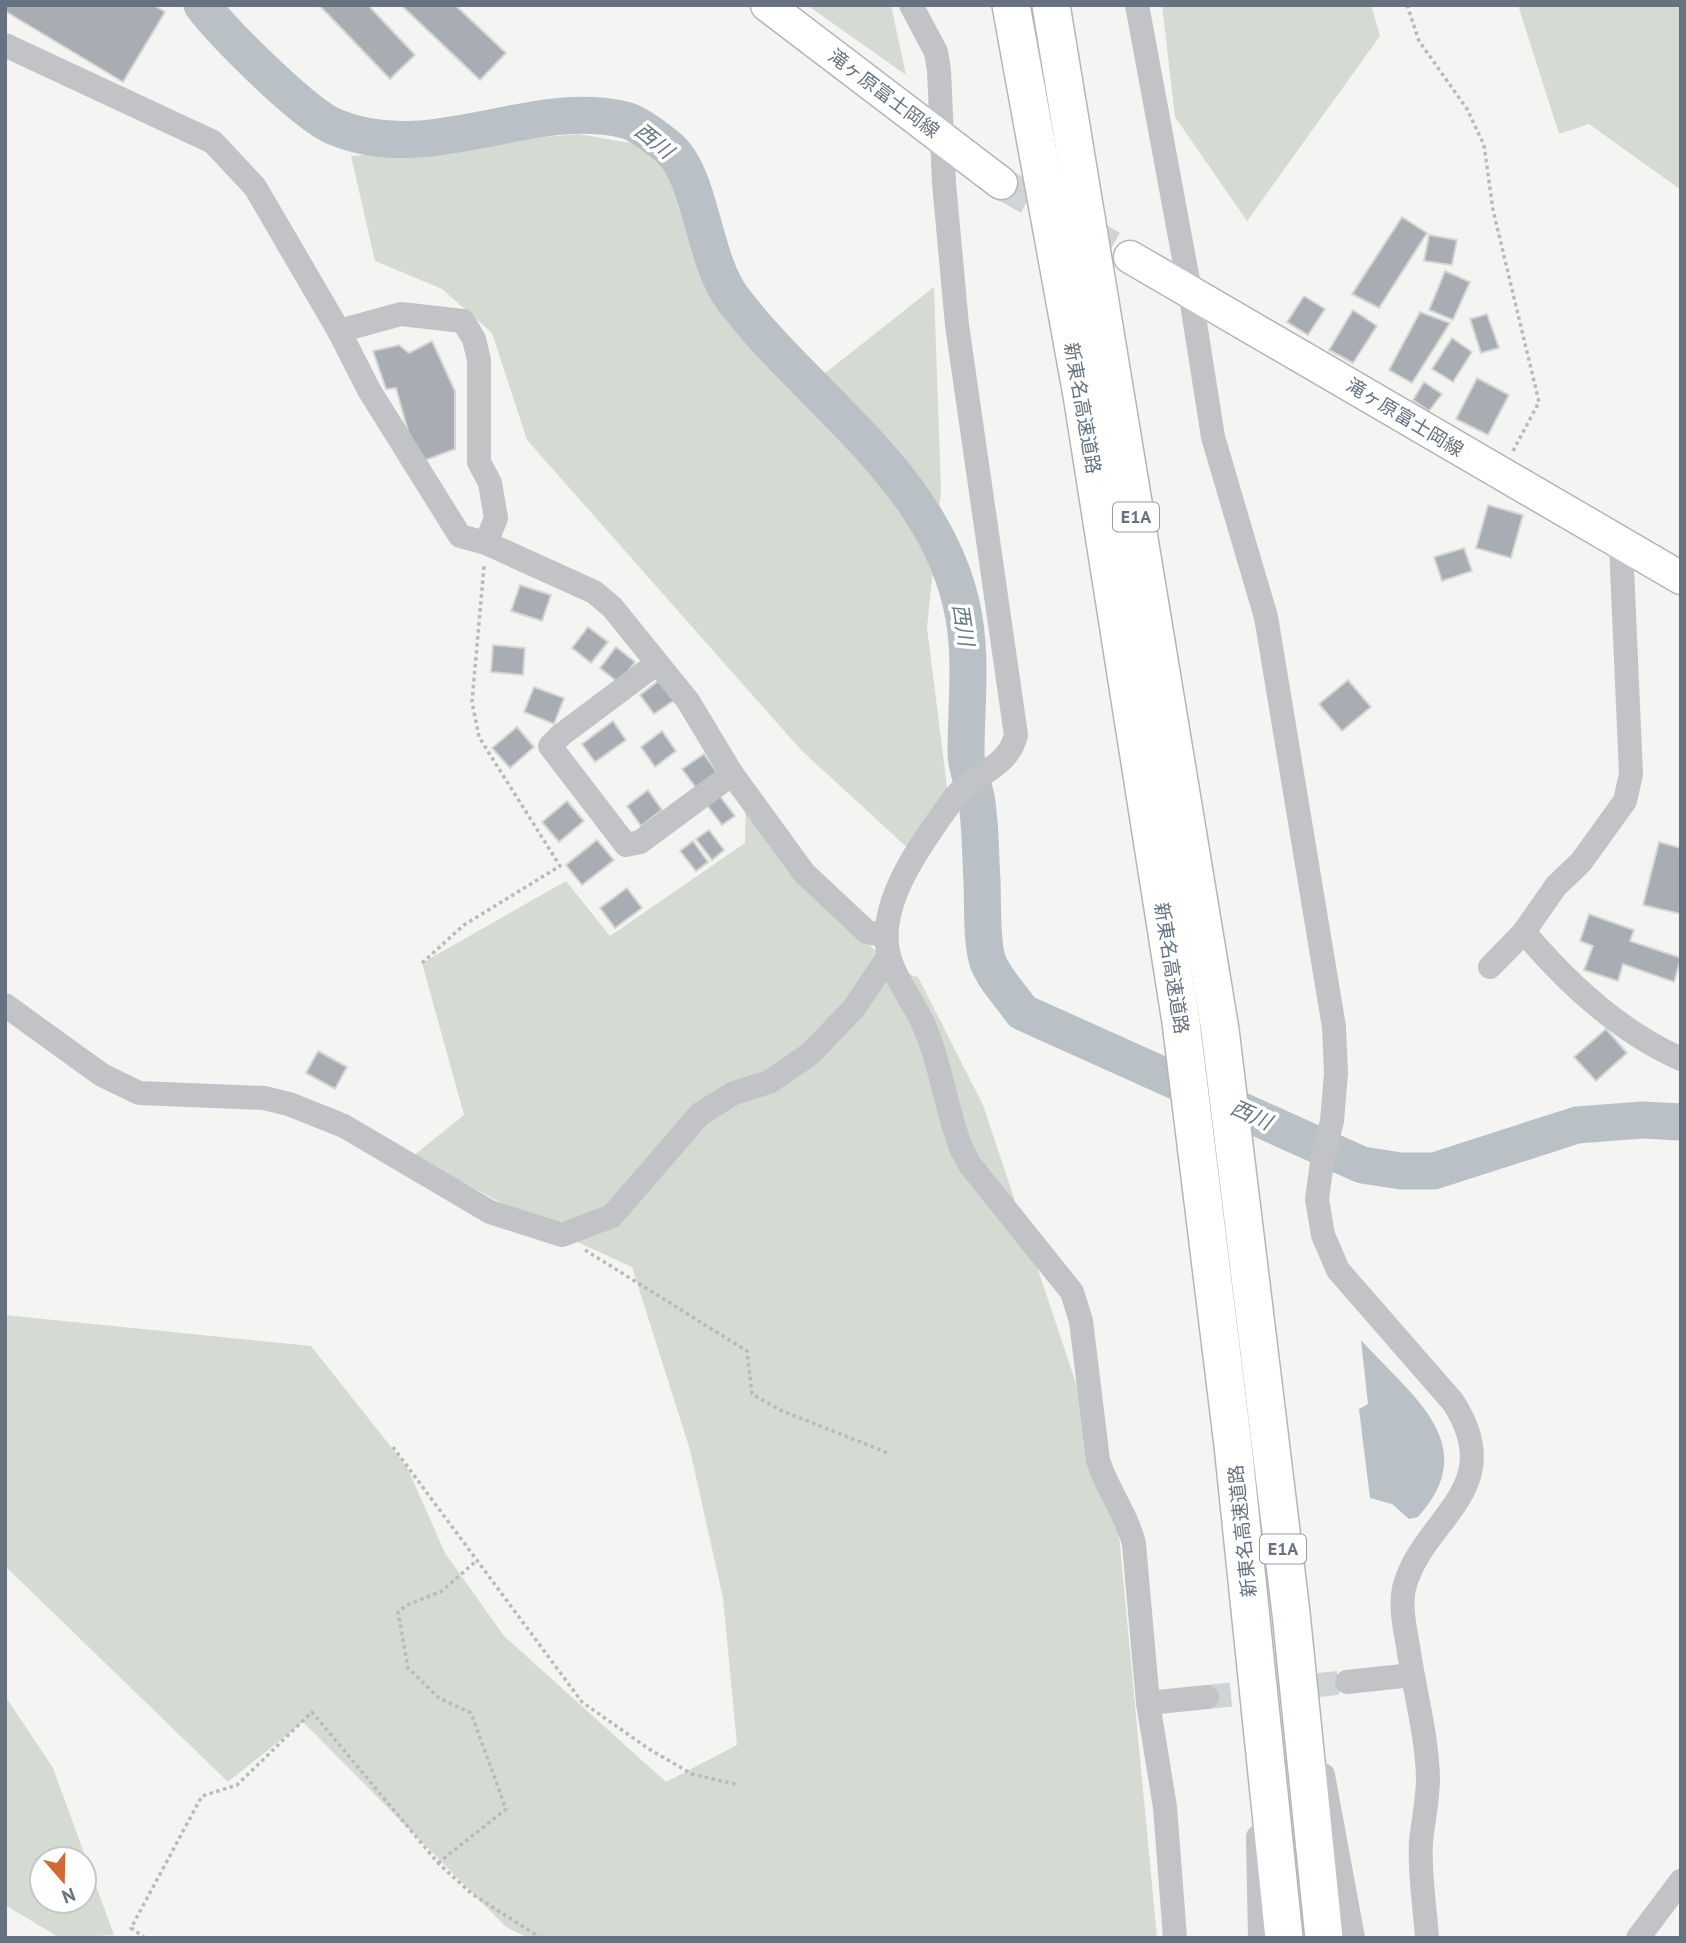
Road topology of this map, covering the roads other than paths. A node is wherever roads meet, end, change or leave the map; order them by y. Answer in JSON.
{"nodes":[{"id":1,"x":767,"y":5,"type":"edge"},
{"id":2,"x":911,"y":5,"type":"edge"},
{"id":3,"x":1011,"y":5,"type":"edge"},
{"id":4,"x":1051,"y":5,"type":"edge"},
{"id":5,"x":1137,"y":5,"type":"edge"},
{"id":6,"x":5,"y":45,"type":"edge"},
{"id":7,"x":942,"y":138,"type":"junction"},
{"id":8,"x":1001,"y":183,"type":"tunnel mouth"},
{"id":9,"x":1130,"y":257,"type":"tunnel mouth"},
{"id":10,"x":1190,"y":291,"type":"junction"},
{"id":11,"x":339,"y":331,"type":"junction"},
{"id":12,"x":486,"y":543,"type":"junction"},
{"id":13,"x":1621,"y":545,"type":"junction"},
{"id":14,"x":1681,"y":578,"type":"edge"},
{"id":15,"x":656,"y":664,"type":"junction"},
{"id":16,"x":732,"y":774,"type":"junction"},
{"id":17,"x":1524,"y":932,"type":"junction"},
{"id":18,"x":888,"y":946,"type":"junction"},
{"id":19,"x":1490,"y":967,"type":"dead end"},
{"id":20,"x":5,"y":1005,"type":"edge"},
{"id":21,"x":1681,"y":1059,"type":"edge"},
{"id":22,"x":1291,"y":1613,"type":"junction"},
{"id":23,"x":1255,"y":1665,"type":"junction"},
{"id":24,"x":1412,"y":1675,"type":"junction"},
{"id":25,"x":1347,"y":1682,"type":"tunnel mouth"},
{"id":26,"x":1207,"y":1697,"type":"tunnel mouth"},
{"id":27,"x":1148,"y":1703,"type":"junction"},
{"id":28,"x":1681,"y":1881,"type":"edge"},
{"id":29,"x":1175,"y":1938,"type":"edge"},
{"id":30,"x":1260,"y":1938,"type":"edge"},
{"id":31,"x":1284,"y":1938,"type":"edge"},
{"id":32,"x":1324,"y":1938,"type":"edge"},
{"id":33,"x":1353,"y":1938,"type":"edge"},
{"id":34,"x":1427,"y":1938,"type":"edge"},
{"id":35,"x":1638,"y":1938,"type":"edge"}],
"edges":[{"from":1,"to":7,"type":"main road","name":"滝ヶ原富士岡線"},
{"from":2,"to":7,"type":"street"},
{"from":3,"to":23,"type":"highway","name":"新東名高速道路","number":"E1A"},
{"from":4,"to":22,"type":"highway","name":"新東名高速道路","number":"E1A"},
{"from":5,"to":10,"type":"street"},
{"from":6,"to":11,"type":"street"},
{"from":7,"to":8,"type":"main road","name":"滝ヶ原富士岡線"},
{"from":7,"to":18,"type":"street"},
{"from":9,"to":10,"type":"main road","name":"滝ヶ原富士岡線"},
{"from":10,"to":13,"type":"main road","name":"滝ヶ原富士岡線"},
{"from":10,"to":24,"type":"street"},
{"from":11,"to":12,"type":"street"},
{"from":11,"to":12,"type":"street"},
{"from":12,"to":15,"type":"street"},
{"from":13,"to":14,"type":"main road","name":"滝ヶ原富士岡線"},
{"from":13,"to":17,"type":"street"},
{"from":15,"to":16,"type":"street"},
{"from":15,"to":16,"type":"street"},
{"from":16,"to":18,"type":"street"},
{"from":17,"to":19,"type":"street"},
{"from":17,"to":21,"type":"street"},
{"from":18,"to":20,"type":"street"},
{"from":18,"to":27,"type":"street"},
{"from":22,"to":32,"type":"highway","name":"新東名高速道路","number":"E1A"},
{"from":22,"to":33,"type":"street"},
{"from":23,"to":30,"type":"street"},
{"from":23,"to":31,"type":"highway","name":"新東名高速道路","number":"E1A"},
{"from":24,"to":25,"type":"street"},
{"from":24,"to":34,"type":"street"},
{"from":26,"to":27,"type":"street"},
{"from":27,"to":29,"type":"street"},
{"from":28,"to":35,"type":"street"}]}
